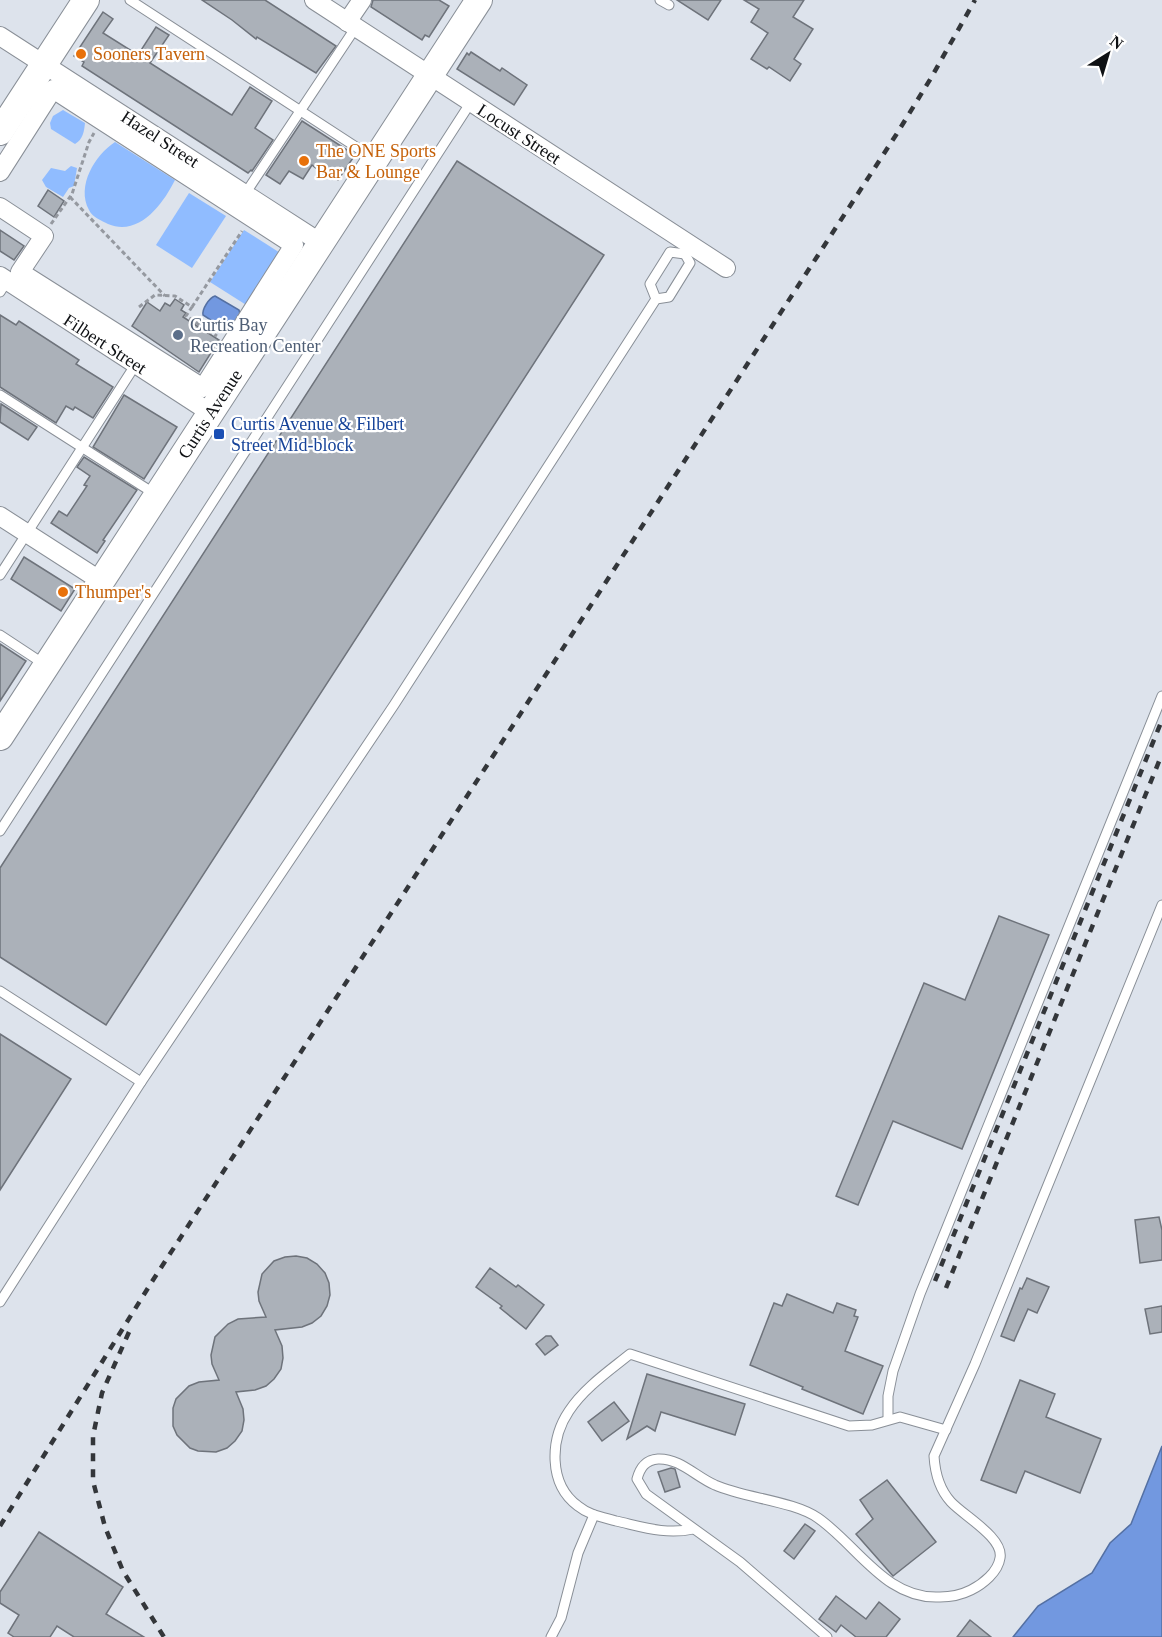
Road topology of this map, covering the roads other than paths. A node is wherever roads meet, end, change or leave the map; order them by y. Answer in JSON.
{"nodes":[{"id":1,"x":86,"y":0,"type":"edge"},
{"id":2,"x":130,"y":0,"type":"edge"},
{"id":3,"x":314,"y":0,"type":"edge"},
{"id":4,"x":362,"y":0,"type":"edge"},
{"id":5,"x":478,"y":0,"type":"edge"},
{"id":6,"x":351,"y":25,"type":"junction"},
{"id":7,"x":0,"y":36,"type":"edge"},
{"id":8,"x":44,"y":64,"type":"junction"},
{"id":9,"x":429,"y":76,"type":"junction"},
{"id":10,"x":471,"y":102,"type":"junction"},
{"id":11,"x":300,"y":111,"type":"junction"},
{"id":12,"x":0,"y":132,"type":"edge"},
{"id":13,"x":375,"y":159,"type":"junction"},
{"id":14,"x":0,"y":172,"type":"edge"},
{"id":15,"x":245,"y":194,"type":"junction"},
{"id":16,"x":0,"y":207,"type":"edge"},
{"id":17,"x":321,"y":243,"type":"junction"},
{"id":18,"x":688,"y":250,"type":"junction"},
{"id":19,"x":726,"y":268,"type":"dead end"},
{"id":20,"x":2,"y":283,"type":"edge"},
{"id":21,"x":656,"y":299,"type":"junction"},
{"id":22,"x":136,"y":364,"type":"junction"},
{"id":23,"x":0,"y":395,"type":"edge"},
{"id":24,"x":211,"y":413,"type":"junction"},
{"id":25,"x":82,"y":448,"type":"junction"},
{"id":26,"x":157,"y":495,"type":"junction"},
{"id":27,"x":0,"y":516,"type":"edge"},
{"id":28,"x":27,"y":533,"type":"junction"},
{"id":29,"x":0,"y":575,"type":"edge"},
{"id":30,"x":101,"y":581,"type":"junction"},
{"id":31,"x":0,"y":635,"type":"edge"},
{"id":32,"x":46,"y":666,"type":"junction"},
{"id":33,"x":1162,"y":696,"type":"edge"},
{"id":34,"x":0,"y":737,"type":"edge"},
{"id":35,"x":0,"y":831,"type":"edge"},
{"id":36,"x":1162,"y":904,"type":"edge"},
{"id":37,"x":0,"y":992,"type":"edge"},
{"id":38,"x":141,"y":1082,"type":"junction"},
{"id":39,"x":0,"y":1302,"type":"edge"},
{"id":40,"x":888,"y":1419,"type":"junction"},
{"id":41,"x":946,"y":1430,"type":"junction"},
{"id":42,"x":594,"y":1515,"type":"junction"},
{"id":43,"x":693,"y":1529,"type":"junction"},
{"id":44,"x":551,"y":1637,"type":"edge"},
{"id":45,"x":827,"y":1637,"type":"edge"}],
"edges":[{"from":1,"to":8,"type":"main road"},
{"from":2,"to":11,"type":"lane"},
{"from":3,"to":6,"type":"street","name":"Locust Street"},
{"from":4,"to":6,"type":"street"},
{"from":5,"to":9,"type":"main road","name":"Curtis Avenue"},
{"from":6,"to":9,"type":"street","name":"Locust Street"},
{"from":6,"to":11,"type":"lane"},
{"from":7,"to":8,"type":"street","name":"Hazel Street"},
{"from":8,"to":12,"type":"main road"},
{"from":8,"to":15,"type":"street","name":"Hazel Street"},
{"from":9,"to":10,"type":"street","name":"Locust Street"},
{"from":9,"to":13,"type":"main road","name":"Curtis Avenue"},
{"from":10,"to":18,"type":"street","name":"Locust Street"},
{"from":10,"to":35,"type":"lane"},
{"from":11,"to":13,"type":"lane"},
{"from":11,"to":15,"type":"lane"},
{"from":13,"to":17,"type":"main road","name":"Curtis Avenue"},
{"from":14,"to":16,"type":"street"},
{"from":15,"to":17,"type":"street","name":"Hazel Street"},
{"from":17,"to":24,"type":"main road","name":"Curtis Avenue"},
{"from":18,"to":19,"type":"street","name":"Locust Street"},
{"from":18,"to":21,"type":"lane"},
{"from":18,"to":21,"type":"lane"},
{"from":20,"to":22,"type":"street","name":"Filbert Street"},
{"from":21,"to":38,"type":"lane"},
{"from":22,"to":24,"type":"street","name":"Filbert Street"},
{"from":22,"to":25,"type":"lane"},
{"from":23,"to":25,"type":"lane"},
{"from":24,"to":26,"type":"main road","name":"Curtis Avenue"},
{"from":25,"to":26,"type":"lane"},
{"from":25,"to":28,"type":"lane"},
{"from":26,"to":30,"type":"main road","name":"Curtis Avenue"},
{"from":27,"to":28,"type":"street"},
{"from":28,"to":29,"type":"lane"},
{"from":28,"to":30,"type":"street"},
{"from":30,"to":32,"type":"main road","name":"Curtis Avenue"},
{"from":31,"to":32,"type":"lane"},
{"from":32,"to":34,"type":"main road","name":"Curtis Avenue"},
{"from":33,"to":40,"type":"lane"},
{"from":36,"to":41,"type":"lane"},
{"from":37,"to":38,"type":"lane"},
{"from":38,"to":39,"type":"lane"},
{"from":40,"to":41,"type":"lane"},
{"from":40,"to":42,"type":"lane"},
{"from":41,"to":43,"type":"lane"},
{"from":42,"to":43,"type":"lane"},
{"from":42,"to":44,"type":"lane"},
{"from":43,"to":45,"type":"lane"}]}
